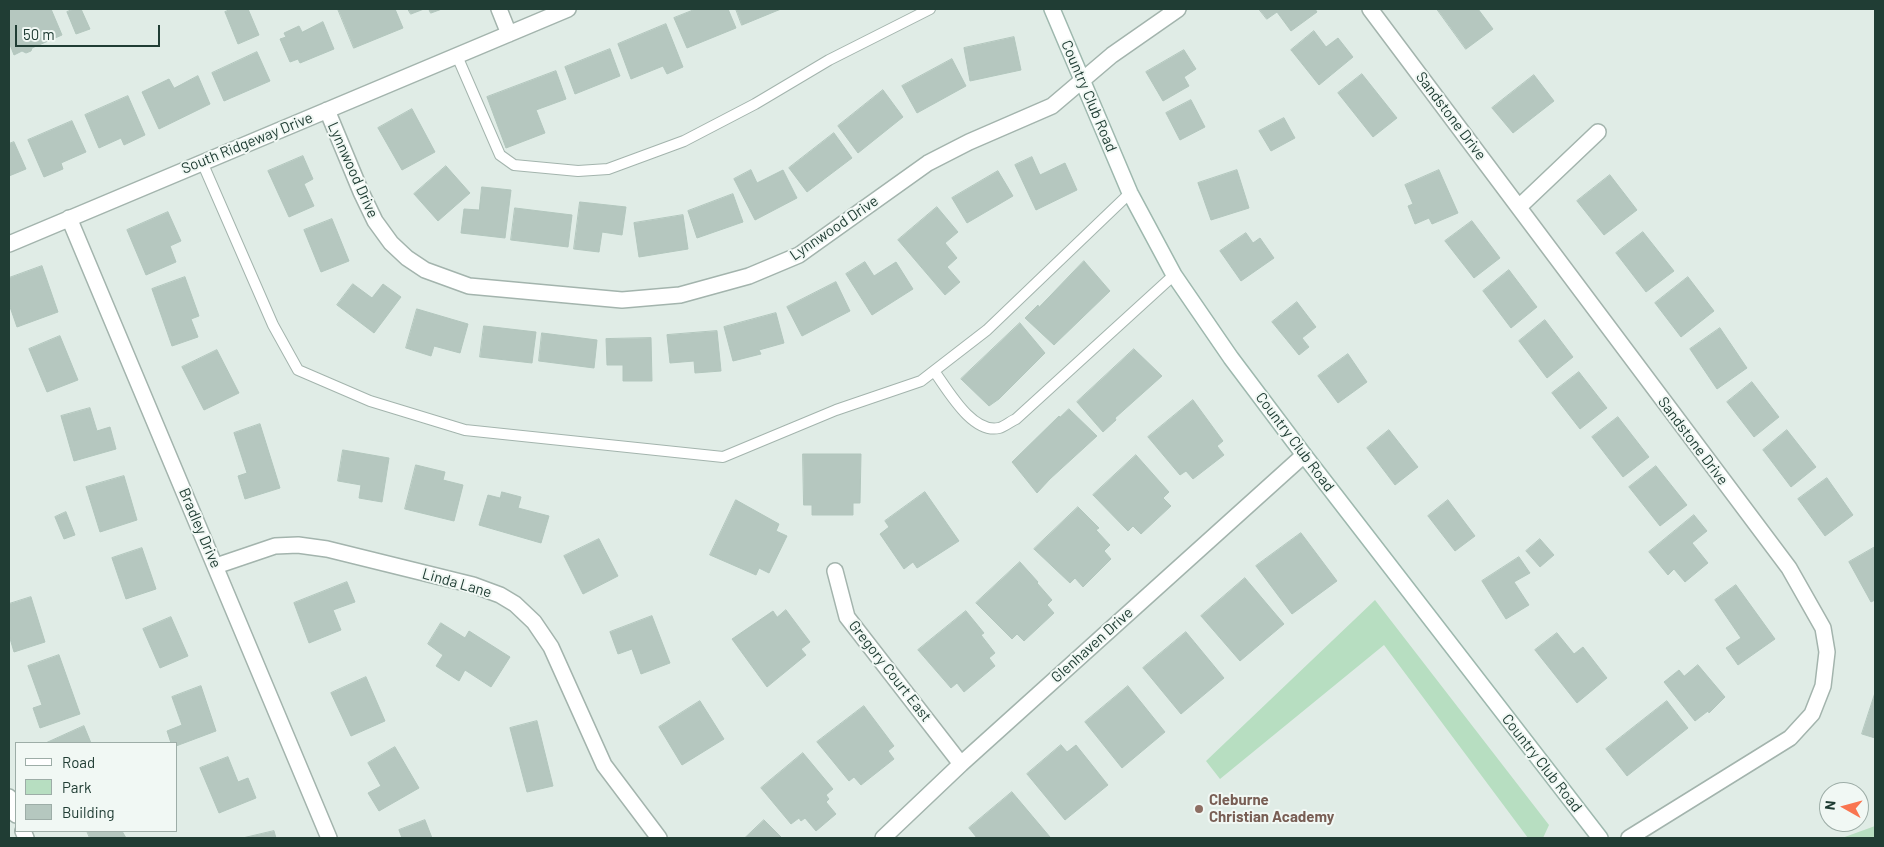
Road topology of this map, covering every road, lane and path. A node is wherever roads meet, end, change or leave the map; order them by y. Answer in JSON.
{"nodes":[{"id":1,"x":499,"y":9,"type":"edge"},
{"id":2,"x":568,"y":9,"type":"edge"},
{"id":3,"x":930,"y":9,"type":"edge"},
{"id":4,"x":1052,"y":9,"type":"edge"},
{"id":5,"x":1178,"y":9,"type":"edge"},
{"id":6,"x":1370,"y":9,"type":"edge"},
{"id":7,"x":509,"y":34,"type":"junction"},
{"id":8,"x":457,"y":56,"type":"junction"},
{"id":9,"x":1082,"y":80,"type":"junction"},
{"id":10,"x":327,"y":110,"type":"junction"},
{"id":11,"x":1598,"y":132,"type":"dead end"},
{"id":12,"x":202,"y":162,"type":"junction"},
{"id":13,"x":1130,"y":193,"type":"junction"},
{"id":14,"x":1518,"y":207,"type":"junction"},
{"id":15,"x":69,"y":218,"type":"junction"},
{"id":16,"x":9,"y":244,"type":"edge"},
{"id":17,"x":1174,"y":275,"type":"junction"},
{"id":18,"x":934,"y":371,"type":"junction"},
{"id":19,"x":1304,"y":455,"type":"junction"},
{"id":20,"x":216,"y":566,"type":"junction"},
{"id":21,"x":835,"y":571,"type":"dead end"},
{"id":22,"x":961,"y":764,"type":"junction"},
{"id":23,"x":9,"y":797,"type":"edge"},
{"id":24,"x":15,"y":812,"type":"edge"},
{"id":25,"x":329,"y":838,"type":"edge"},
{"id":26,"x":659,"y":838,"type":"edge"},
{"id":27,"x":883,"y":838,"type":"edge"},
{"id":28,"x":1600,"y":838,"type":"edge"},
{"id":29,"x":1629,"y":838,"type":"edge"}],
"edges":[{"from":1,"to":7,"type":"street"},
{"from":2,"to":7,"type":"street","name":"South Ridgeway Drive"},
{"from":3,"to":8,"type":"lane"},
{"from":4,"to":9,"type":"street","name":"Country Club Road"},
{"from":5,"to":9,"type":"street","name":"Lynnwood Drive"},
{"from":6,"to":14,"type":"street","name":"Sandstone Drive"},
{"from":7,"to":8,"type":"street","name":"South Ridgeway Drive"},
{"from":8,"to":10,"type":"street","name":"South Ridgeway Drive"},
{"from":9,"to":10,"type":"street","name":"Lynnwood Drive"},
{"from":9,"to":13,"type":"street","name":"Country Club Road"},
{"from":10,"to":12,"type":"street","name":"South Ridgeway Drive"},
{"from":11,"to":14,"type":"street"},
{"from":12,"to":15,"type":"street","name":"South Ridgeway Drive"},
{"from":12,"to":18,"type":"lane"},
{"from":13,"to":17,"type":"street","name":"Country Club Road"},
{"from":13,"to":18,"type":"lane"},
{"from":14,"to":29,"type":"street","name":"Sandstone Drive"},
{"from":15,"to":16,"type":"street","name":"South Ridgeway Drive"},
{"from":15,"to":20,"type":"street","name":"Bradley Drive"},
{"from":17,"to":18,"type":"lane"},
{"from":17,"to":19,"type":"street","name":"Country Club Road"},
{"from":19,"to":22,"type":"street","name":"Glenhaven Drive"},
{"from":19,"to":28,"type":"street","name":"Country Club Road"},
{"from":20,"to":25,"type":"street","name":"Bradley Drive"},
{"from":20,"to":26,"type":"street","name":"Linda Lane"},
{"from":21,"to":22,"type":"street","name":"Gregory Court East"},
{"from":22,"to":27,"type":"street","name":"Glenhaven Drive"},
{"from":23,"to":24,"type":"street"}]}
